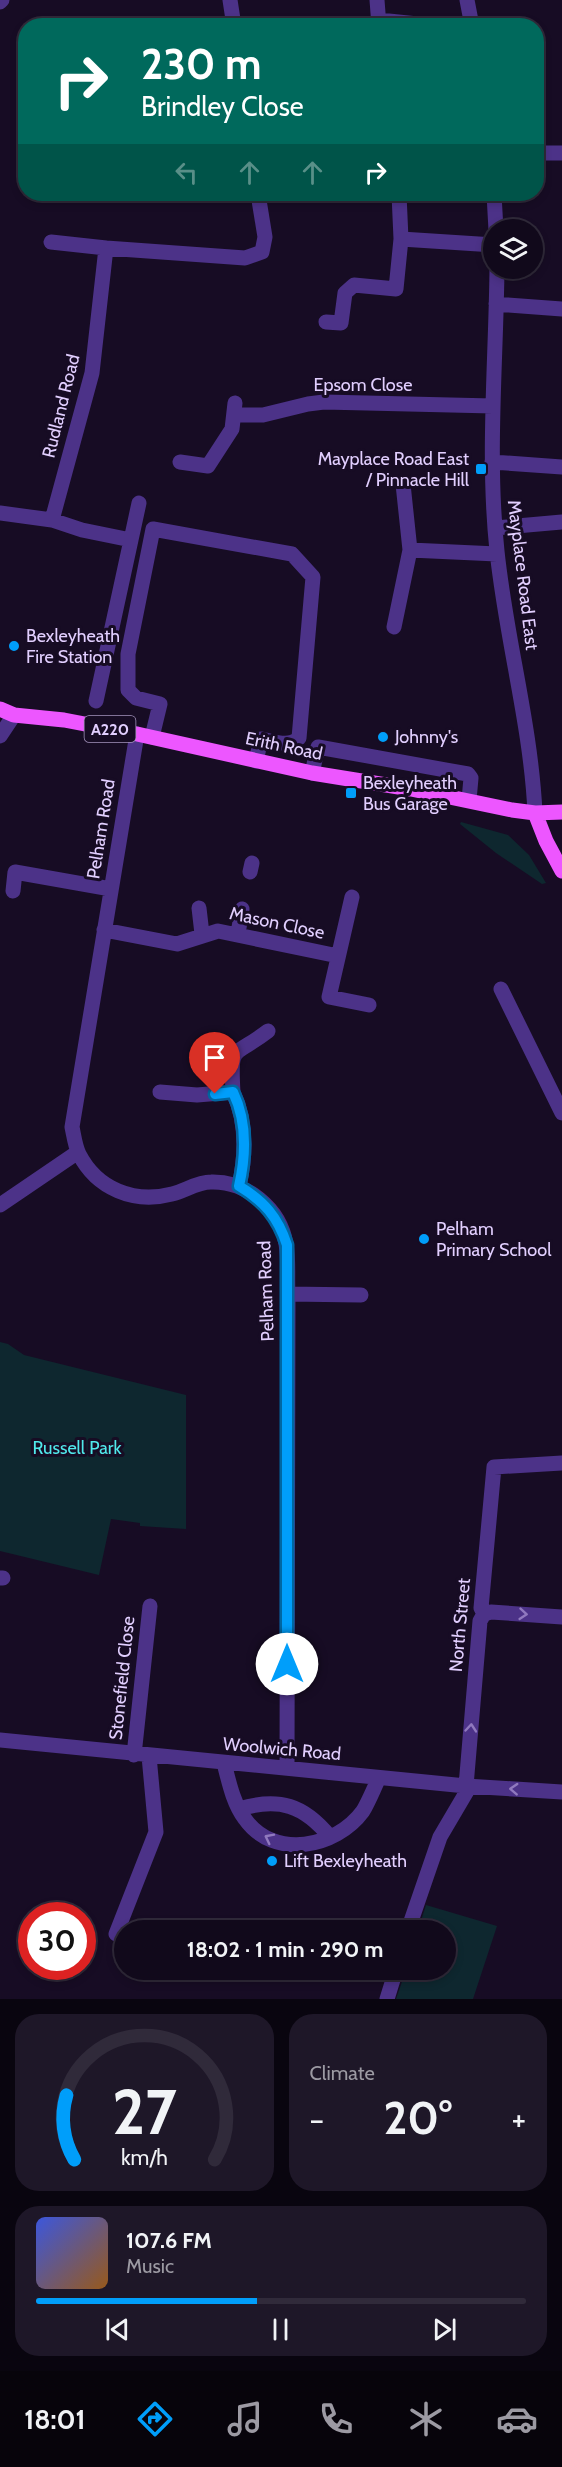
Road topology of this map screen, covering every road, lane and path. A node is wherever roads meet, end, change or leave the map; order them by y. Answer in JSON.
{"nodes":[{"id":1,"x":230,"y":0,"type":"edge"},
{"id":2,"x":377,"y":0,"type":"edge"},
{"id":3,"x":466,"y":0,"type":"edge"},
{"id":4,"x":233,"y":18,"type":"edge"},
{"id":5,"x":379,"y":18,"type":"edge"},
{"id":6,"x":471,"y":18,"type":"edge"},
{"id":7,"x":544,"y":153,"type":"edge"},
{"id":8,"x":562,"y":153,"type":"edge"},
{"id":9,"x":259,"y":201,"type":"edge"},
{"id":10,"x":399,"y":201,"type":"edge"},
{"id":11,"x":494,"y":201,"type":"edge"},
{"id":12,"x":495,"y":219,"type":"edge"},
{"id":13,"x":401,"y":239,"type":"junction"},
{"id":14,"x":51,"y":242,"type":"dead end"},
{"id":15,"x":483,"y":244,"type":"edge"},
{"id":16,"x":106,"y":248,"type":"junction"},
{"id":17,"x":497,"y":279,"type":"edge"},
{"id":18,"x":496,"y":304,"type":"junction"},
{"id":19,"x":562,"y":309,"type":"edge"},
{"id":20,"x":326,"y":322,"type":"dead end"},
{"id":21,"x":494,"y":406,"type":"junction"},
{"id":22,"x":180,"y":462,"type":"dead end"},
{"id":23,"x":492,"y":462,"type":"junction"},
{"id":24,"x":562,"y":467,"type":"edge"},
{"id":25,"x":403,"y":484,"type":"dead end"},
{"id":26,"x":139,"y":503,"type":"dead end"},
{"id":27,"x":0,"y":513,"type":"edge"},
{"id":28,"x":52,"y":520,"type":"junction"},
{"id":29,"x":562,"y":522,"type":"edge"},
{"id":30,"x":495,"y":528,"type":"junction"},
{"id":31,"x":131,"y":540,"type":"junction"},
{"id":32,"x":410,"y":550,"type":"junction"},
{"id":33,"x":497,"y":554,"type":"junction"},
{"id":34,"x":394,"y":627,"type":"dead end"},
{"id":35,"x":96,"y":701,"type":"dead end"},
{"id":36,"x":7,"y":712,"type":"edge"},
{"id":37,"x":0,"y":736,"type":"edge"},
{"id":38,"x":144,"y":736,"type":"junction"},
{"id":39,"x":256,"y":760,"type":"junction"},
{"id":40,"x":312,"y":773,"type":"junction"},
{"id":41,"x":469,"y":800,"type":"junction"},
{"id":42,"x":562,"y":812,"type":"edge"},
{"id":43,"x":535,"y":813,"type":"junction"},
{"id":44,"x":562,"y":871,"type":"edge"},
{"id":45,"x":111,"y":890,"type":"junction"},
{"id":46,"x":13,"y":891,"type":"dead end"},
{"id":47,"x":352,"y":897,"type":"dead end"},
{"id":48,"x":199,"y":908,"type":"dead end"},
{"id":49,"x":242,"y":909,"type":"dead end"},
{"id":50,"x":104,"y":930,"type":"junction"},
{"id":51,"x":202,"y":934,"type":"junction"},
{"id":52,"x":238,"y":934,"type":"junction"},
{"id":53,"x":338,"y":956,"type":"junction"},
{"id":54,"x":501,"y":989,"type":"dead end"},
{"id":55,"x":369,"y":1005,"type":"dead end"},
{"id":56,"x":268,"y":1031,"type":"dead end"},
{"id":57,"x":160,"y":1092,"type":"dead end"},
{"id":58,"x":233,"y":1092,"type":"junction"},
{"id":59,"x":562,"y":1113,"type":"edge"},
{"id":60,"x":78,"y":1152,"type":"junction"},
{"id":61,"x":239,"y":1186,"type":"junction"},
{"id":62,"x":0,"y":1205,"type":"edge"},
{"id":63,"x":288,"y":1294,"type":"junction"},
{"id":64,"x":361,"y":1295,"type":"dead end"},
{"id":65,"x":562,"y":1463,"type":"edge"},
{"id":66,"x":150,"y":1606,"type":"dead end"},
{"id":67,"x":484,"y":1614,"type":"junction"},
{"id":68,"x":562,"y":1617,"type":"edge"},
{"id":69,"x":0,"y":1740,"type":"edge"},
{"id":70,"x":134,"y":1755,"type":"junction"},
{"id":71,"x":149,"y":1756,"type":"junction"},
{"id":72,"x":224,"y":1763,"type":"junction"},
{"id":73,"x":287,"y":1767,"type":"junction"},
{"id":74,"x":379,"y":1778,"type":"junction"},
{"id":75,"x":468,"y":1786,"type":"junction"},
{"id":76,"x":562,"y":1792,"type":"edge"},
{"id":77,"x":239,"y":1809,"type":"junction"},
{"id":78,"x":330,"y":1837,"type":"junction"},
{"id":79,"x":121,"y":1920,"type":"edge"},
{"id":80,"x":411,"y":1920,"type":"edge"},
{"id":81,"x":393,"y":1980,"type":"edge"},
{"id":82,"x":387,"y":1999,"type":"edge"}],
"edges":[{"from":1,"to":4,"type":"street"},
{"from":2,"to":5,"type":"street"},
{"from":3,"to":6,"type":"street"},
{"from":7,"to":8,"type":"street"},
{"from":9,"to":16,"type":"street"},
{"from":10,"to":13,"type":"street"},
{"from":11,"to":12,"type":"street"},
{"from":13,"to":15,"type":"street"},
{"from":13,"to":20,"type":"street"},
{"from":14,"to":16,"type":"street"},
{"from":16,"to":28,"type":"street","name":"Rudland Road"},
{"from":17,"to":18,"type":"street","name":"Mayplace Road East"},
{"from":18,"to":19,"type":"street"},
{"from":18,"to":21,"type":"street","name":"Mayplace Road East"},
{"from":21,"to":22,"type":"street","name":"Epsom Close"},
{"from":21,"to":23,"type":"street","name":"Mayplace Road East"},
{"from":23,"to":24,"type":"street"},
{"from":23,"to":30,"type":"street","name":"Mayplace Road East"},
{"from":25,"to":32,"type":"street"},
{"from":26,"to":31,"type":"street"},
{"from":27,"to":28,"type":"street"},
{"from":28,"to":31,"type":"street"},
{"from":29,"to":30,"type":"street"},
{"from":30,"to":33,"type":"street","name":"Mayplace Road East"},
{"from":31,"to":35,"type":"street"},
{"from":32,"to":33,"type":"street"},
{"from":32,"to":34,"type":"street"},
{"from":33,"to":43,"type":"street","name":"Mayplace Road East"},
{"from":36,"to":37,"type":"street"},
{"from":36,"to":38,"type":"main road","name":"Erith Road","number":"A220"},
{"from":38,"to":39,"type":"main road","name":"Erith Road","number":"A220"},
{"from":38,"to":39,"type":"street","name":"Pelham Road"},
{"from":38,"to":45,"type":"street","name":"Pelham Road"},
{"from":39,"to":40,"type":"main road","name":"Erith Road","number":"A220"},
{"from":40,"to":41,"type":"main road","name":"Erith Road","number":"A220"},
{"from":40,"to":41,"type":"street"},
{"from":41,"to":43,"type":"main road","name":"Erith Road","number":"A220"},
{"from":42,"to":43,"type":"main road","name":"Erith Road","number":"A220"},
{"from":43,"to":44,"type":"main road"},
{"from":45,"to":46,"type":"street"},
{"from":45,"to":50,"type":"street","name":"Pelham Road"},
{"from":47,"to":53,"type":"street"},
{"from":48,"to":51,"type":"street"},
{"from":49,"to":52,"type":"street"},
{"from":50,"to":51,"type":"street","name":"Mason Close"},
{"from":50,"to":60,"type":"street","name":"Pelham Road"},
{"from":51,"to":52,"type":"street","name":"Mason Close"},
{"from":52,"to":53,"type":"street","name":"Mason Close"},
{"from":53,"to":55,"type":"street"},
{"from":54,"to":59,"type":"street"},
{"from":56,"to":58,"type":"street"},
{"from":57,"to":58,"type":"street"},
{"from":58,"to":61,"type":"street"},
{"from":60,"to":61,"type":"street","name":"Pelham Road"},
{"from":60,"to":62,"type":"street"},
{"from":61,"to":63,"type":"street","name":"Pelham Road"},
{"from":63,"to":64,"type":"street"},
{"from":63,"to":73,"type":"street","name":"Pelham Road"},
{"from":65,"to":67,"type":"street","name":"North Street"},
{"from":66,"to":70,"type":"street","name":"Stonefield Close"},
{"from":67,"to":68,"type":"street","one_way":true},
{"from":75,"to":67,"type":"street","name":"North Street","one_way":true},
{"from":69,"to":70,"type":"street","name":"Woolwich Road"},
{"from":70,"to":71,"type":"street","name":"Woolwich Road"},
{"from":71,"to":72,"type":"street","name":"Woolwich Road"},
{"from":71,"to":79,"type":"street"},
{"from":72,"to":73,"type":"street","name":"Woolwich Road"},
{"from":72,"to":77,"type":"street"},
{"from":73,"to":74,"type":"street","name":"Woolwich Road"},
{"from":74,"to":75,"type":"street","name":"Woolwich Road"},
{"from":74,"to":78,"type":"street"},
{"from":76,"to":75,"type":"street","name":"Woolwich Road","one_way":true},
{"from":75,"to":80,"type":"street"},
{"from":77,"to":78,"type":"street"},
{"from":78,"to":77,"type":"street","one_way":true},
{"from":81,"to":82,"type":"street"}]}
